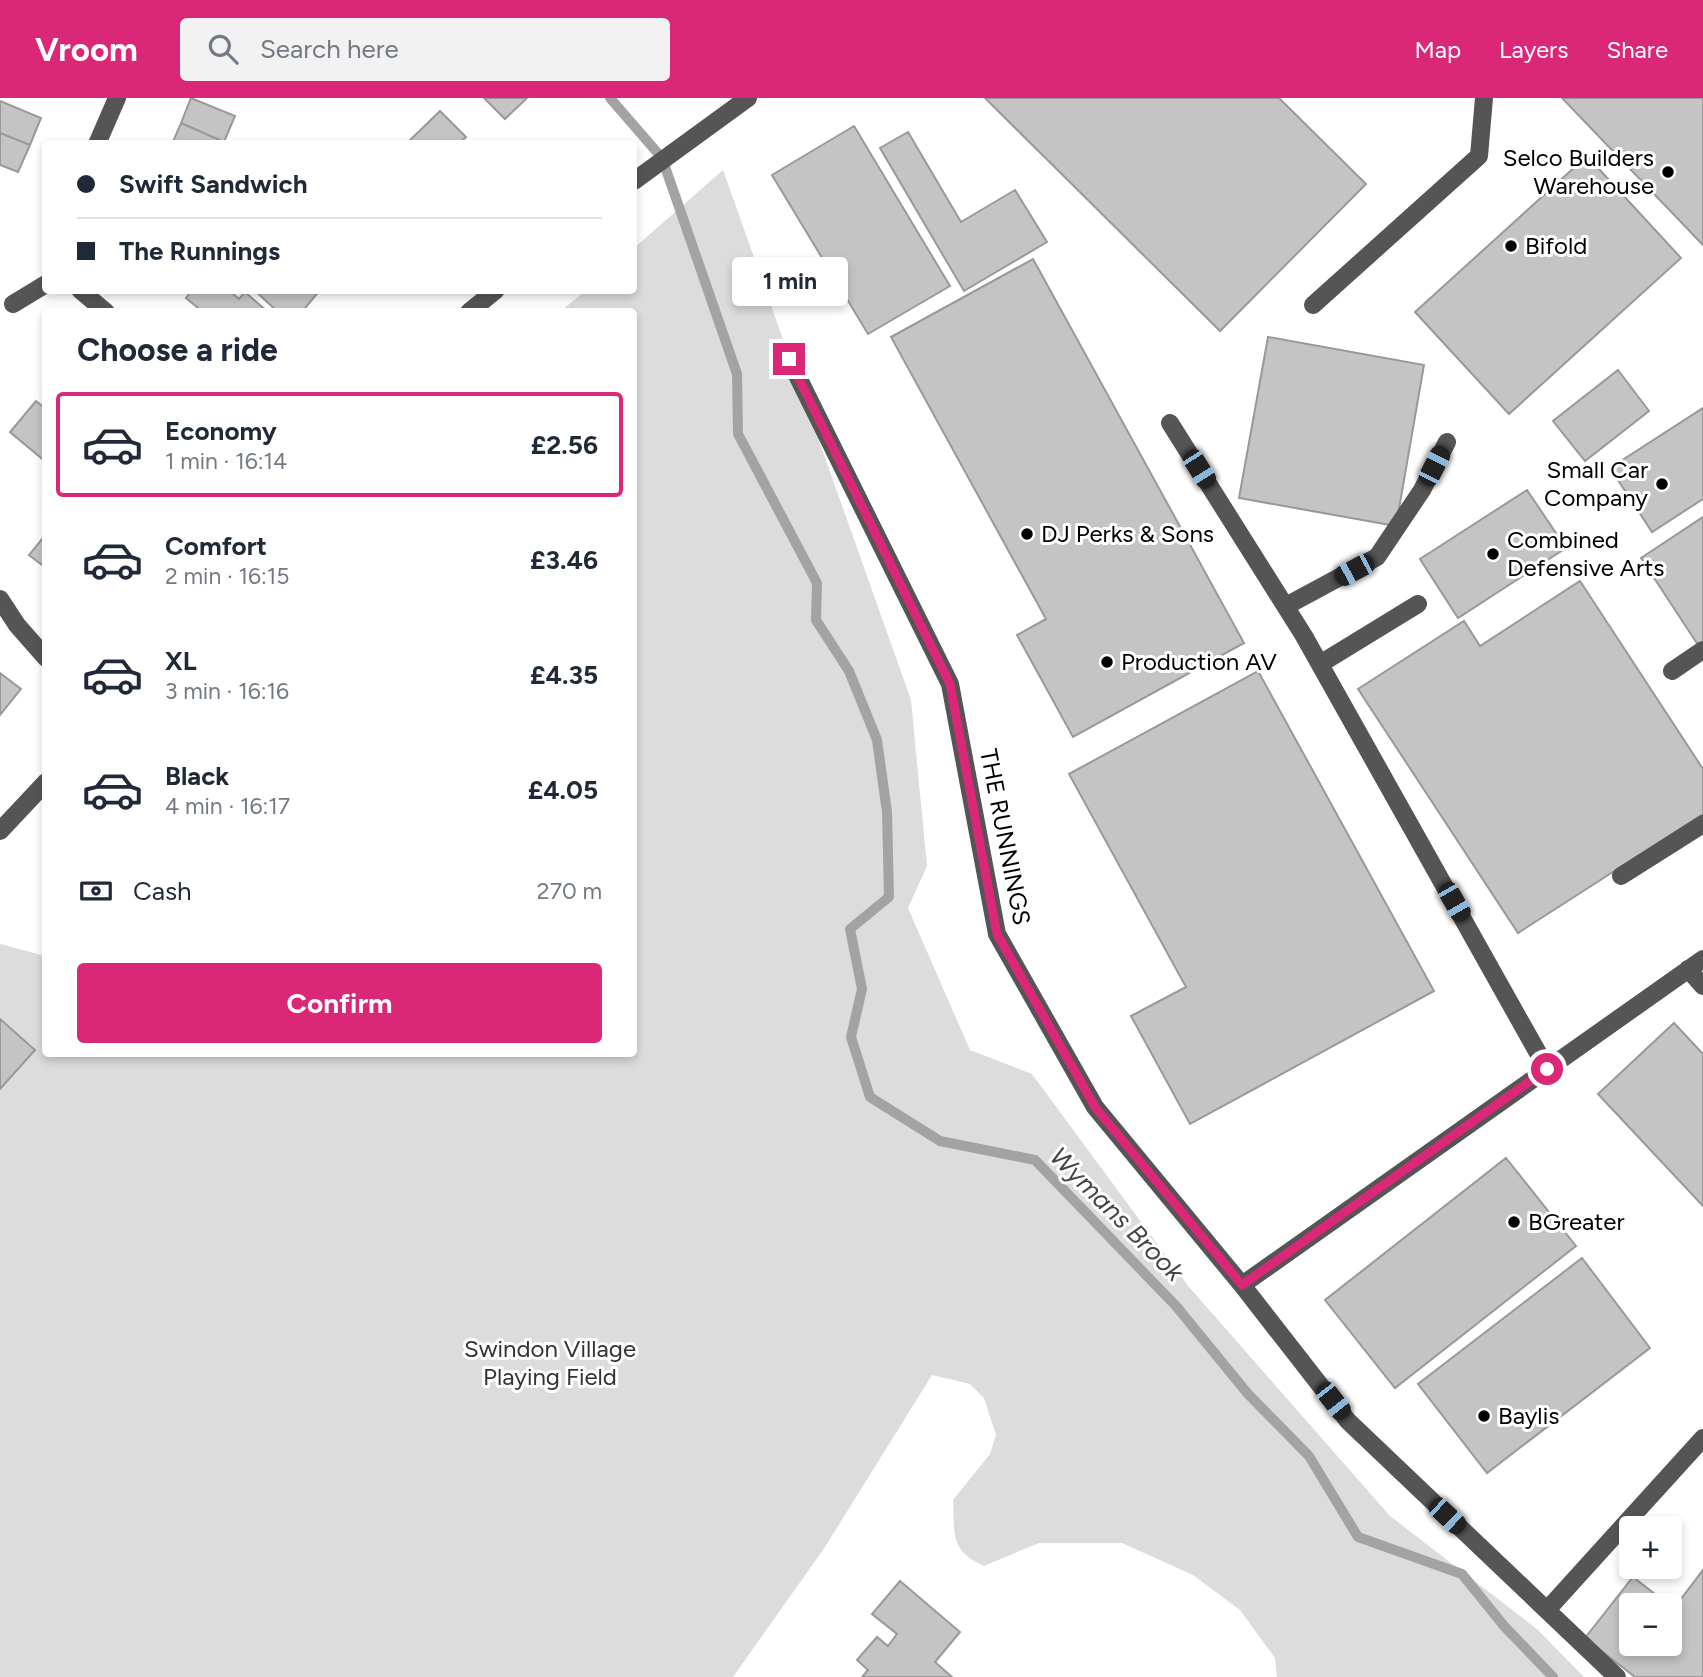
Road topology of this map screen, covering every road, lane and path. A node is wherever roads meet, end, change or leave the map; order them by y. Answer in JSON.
{"nodes":[{"id":1,"x":117,"y":98,"type":"edge"},
{"id":2,"x":748,"y":98,"type":"edge"},
{"id":3,"x":1484,"y":98,"type":"edge"},
{"id":4,"x":99,"y":140,"type":"edge"},
{"id":5,"x":637,"y":179,"type":"edge"},
{"id":6,"x":42,"y":287,"type":"edge"},
{"id":7,"x":85,"y":294,"type":"edge"},
{"id":8,"x":491,"y":294,"type":"edge"},
{"id":9,"x":13,"y":304,"type":"dead end"},
{"id":10,"x":1313,"y":305,"type":"dead end"},
{"id":11,"x":101,"y":308,"type":"edge"},
{"id":12,"x":474,"y":308,"type":"edge"},
{"id":13,"x":789,"y":359,"type":"dead end"},
{"id":14,"x":1171,"y":423,"type":"dead end"},
{"id":15,"x":1447,"y":442,"type":"dead end"},
{"id":16,"x":0,"y":599,"type":"edge"},
{"id":17,"x":1418,"y":604,"type":"dead end"},
{"id":18,"x":1286,"y":606,"type":"junction"},
{"id":19,"x":1703,"y":650,"type":"edge"},
{"id":20,"x":42,"y":653,"type":"edge"},
{"id":21,"x":1320,"y":664,"type":"junction"},
{"id":22,"x":1672,"y":671,"type":"dead end"},
{"id":23,"x":42,"y":786,"type":"edge"},
{"id":24,"x":1703,"y":824,"type":"edge"},
{"id":25,"x":0,"y":831,"type":"edge"},
{"id":26,"x":1621,"y":877,"type":"dead end"},
{"id":27,"x":1696,"y":964,"type":"edge"},
{"id":28,"x":1703,"y":986,"type":"edge"},
{"id":29,"x":1547,"y":1069,"type":"junction"},
{"id":30,"x":1242,"y":1285,"type":"junction"},
{"id":31,"x":1703,"y":1438,"type":"edge"},
{"id":32,"x":1547,"y":1610,"type":"junction"},
{"id":33,"x":1617,"y":1677,"type":"edge"}],
"edges":[{"from":1,"to":4,"type":"street"},
{"from":2,"to":5,"type":"street"},
{"from":3,"to":10,"type":"street"},
{"from":6,"to":9,"type":"street"},
{"from":7,"to":11,"type":"street"},
{"from":8,"to":12,"type":"street"},
{"from":13,"to":30,"type":"street","name":"THE RUNNINGS"},
{"from":14,"to":18,"type":"street"},
{"from":15,"to":18,"type":"street"},
{"from":16,"to":20,"type":"street"},
{"from":17,"to":21,"type":"street"},
{"from":18,"to":21,"type":"street"},
{"from":19,"to":22,"type":"street"},
{"from":21,"to":29,"type":"street"},
{"from":23,"to":25,"type":"street"},
{"from":24,"to":26,"type":"street"},
{"from":27,"to":28,"type":"street"},
{"from":27,"to":29,"type":"street"},
{"from":29,"to":30,"type":"street"},
{"from":30,"to":32,"type":"street","name":"THE RUNNINGS"},
{"from":31,"to":32,"type":"street"},
{"from":32,"to":33,"type":"street","name":"THE RUNNINGS"}]}
